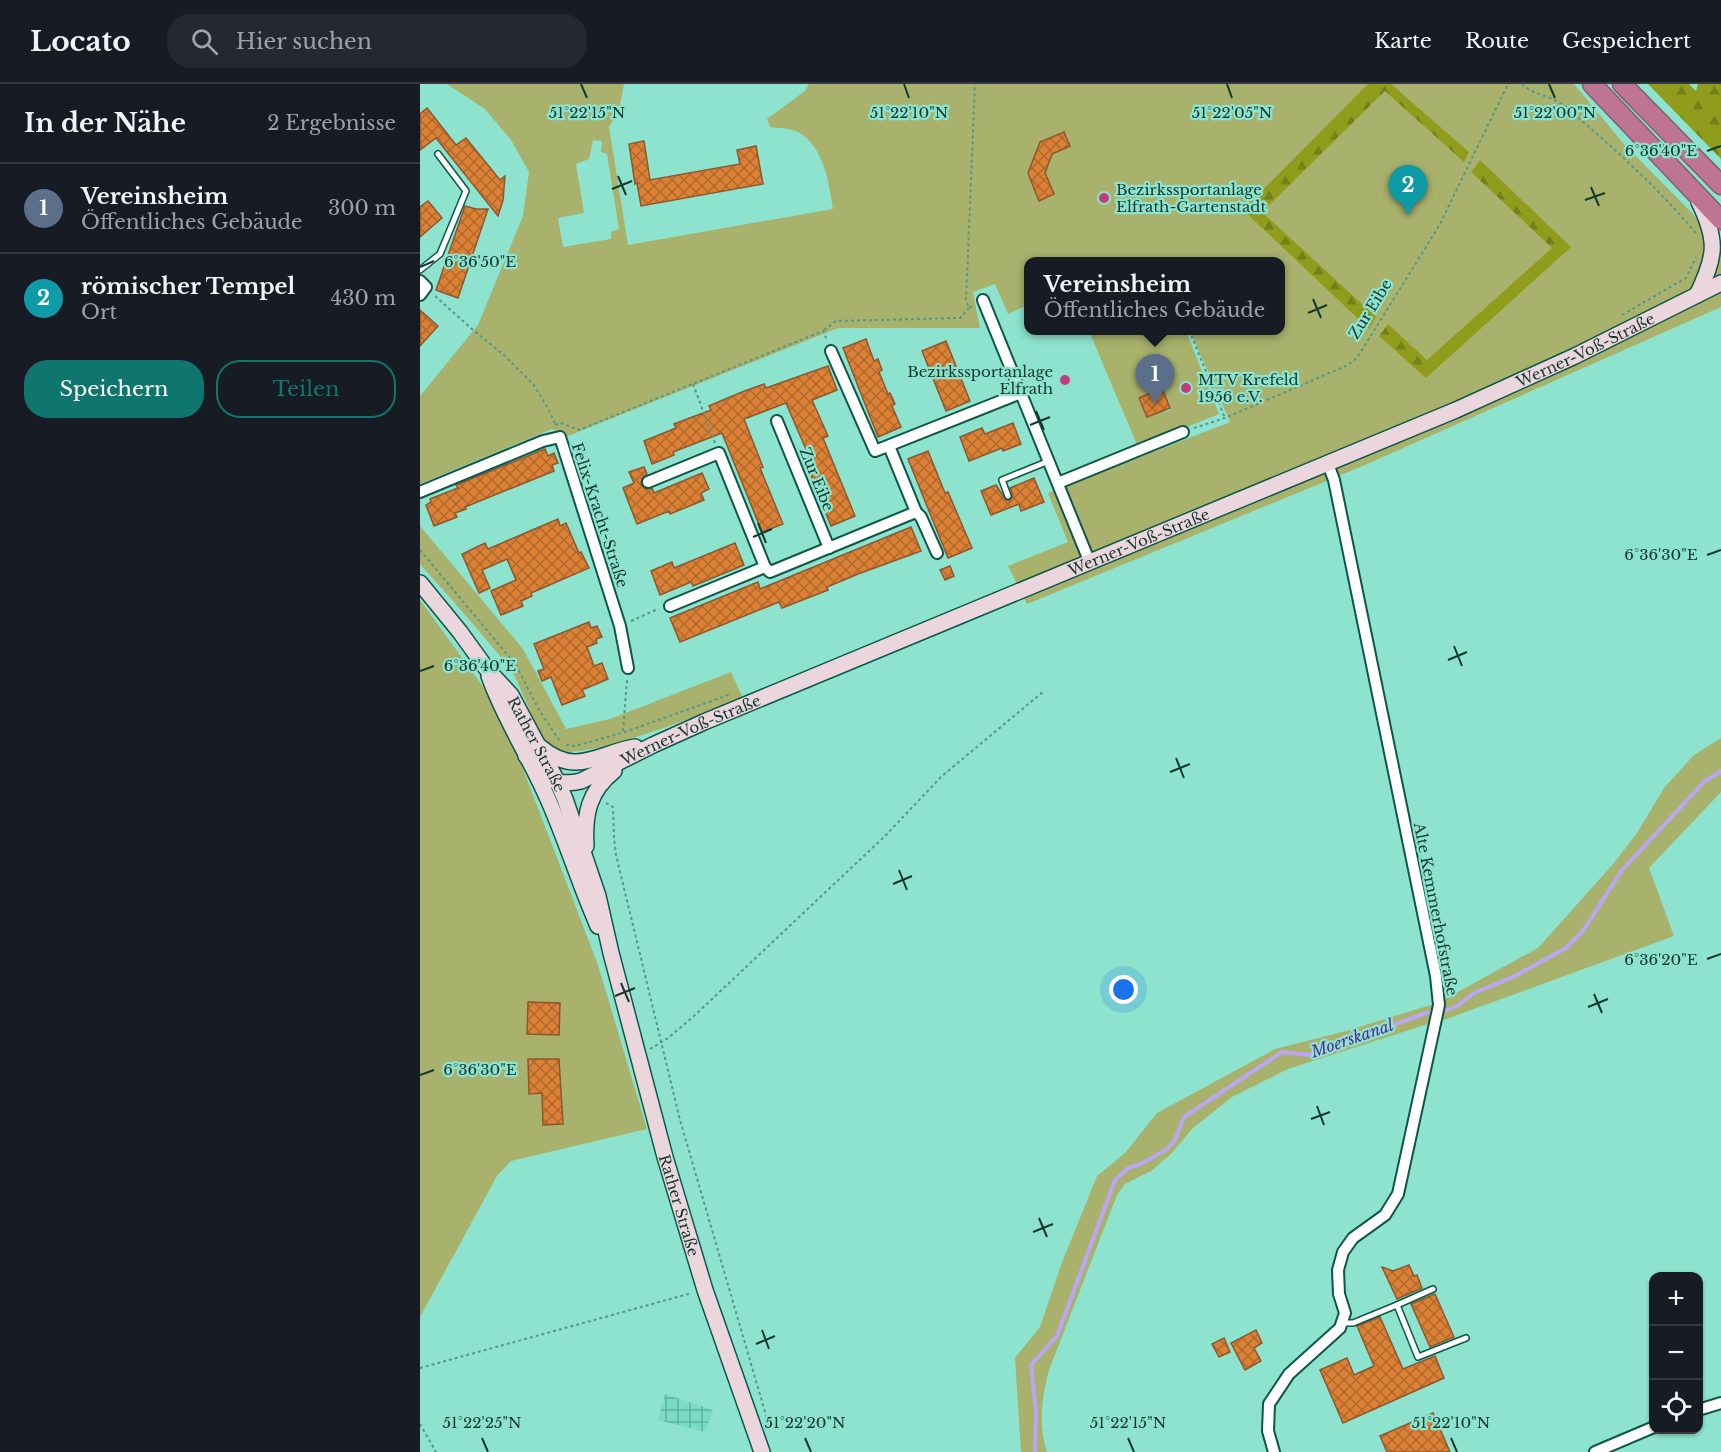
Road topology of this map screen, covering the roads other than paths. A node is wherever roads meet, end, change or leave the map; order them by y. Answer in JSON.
{"nodes":[{"id":1,"x":1592,"y":84,"type":"edge"},
{"id":2,"x":1622,"y":84,"type":"edge"},
{"id":3,"x":438,"y":154,"type":"dead end"},
{"id":4,"x":1721,"y":185,"type":"edge"},
{"id":5,"x":1696,"y":194,"type":"junction"},
{"id":6,"x":1721,"y":220,"type":"edge"},
{"id":7,"x":420,"y":270,"type":"edge"},
{"id":8,"x":1721,"y":284,"type":"edge"},
{"id":9,"x":1697,"y":295,"type":"junction"},
{"id":10,"x":983,"y":300,"type":"road end"},
{"id":11,"x":831,"y":351,"type":"road end"},
{"id":12,"x":1021,"y":393,"type":"junction"},
{"id":13,"x":777,"y":420,"type":"dead end"},
{"id":14,"x":1183,"y":432,"type":"road end"},
{"id":15,"x":889,"y":446,"type":"junction"},
{"id":16,"x":1048,"y":461,"type":"junction"},
{"id":17,"x":1328,"y":464,"type":"junction"},
{"id":18,"x":648,"y":482,"type":"dead end"},
{"id":19,"x":1058,"y":483,"type":"junction"},
{"id":20,"x":420,"y":492,"type":"edge"},
{"id":21,"x":1008,"y":496,"type":"dead end"},
{"id":22,"x":916,"y":512,"type":"junction"},
{"id":23,"x":829,"y":548,"type":"junction"},
{"id":24,"x":937,"y":553,"type":"dead end"},
{"id":25,"x":1090,"y":562,"type":"junction"},
{"id":26,"x":765,"y":567,"type":"junction"},
{"id":27,"x":420,"y":583,"type":"edge"},
{"id":28,"x":670,"y":606,"type":"road end"},
{"id":29,"x":628,"y":668,"type":"road end"},
{"id":30,"x":653,"y":745,"type":"junction"},
{"id":31,"x":532,"y":750,"type":"junction"},
{"id":32,"x":574,"y":764,"type":"junction"},
{"id":33,"x":554,"y":780,"type":"junction"},
{"id":34,"x":547,"y":797,"type":"junction"},
{"id":35,"x":587,"y":861,"type":"junction"},
{"id":36,"x":610,"y":953,"type":"junction"},
{"id":37,"x":1433,"y":1289,"type":"dead end"},
{"id":38,"x":1397,"y":1305,"type":"junction"},
{"id":39,"x":1342,"y":1323,"type":"junction"},
{"id":40,"x":1466,"y":1338,"type":"dead end"},
{"id":41,"x":1721,"y":1403,"type":"edge"},
{"id":42,"x":1703,"y":1408,"type":"edge"},
{"id":43,"x":1649,"y":1429,"type":"edge"},
{"id":44,"x":762,"y":1452,"type":"edge"},
{"id":45,"x":1274,"y":1452,"type":"edge"},
{"id":46,"x":1595,"y":1452,"type":"edge"}],
"edges":[{"from":1,"to":5,"type":"highway"},
{"from":2,"to":4,"type":"highway"},
{"from":3,"to":7,"type":"lane"},
{"from":5,"to":6,"type":"highway"},
{"from":5,"to":9,"type":"main road"},
{"from":8,"to":9,"type":"main road","name":"Werner-Voß-Straße"},
{"from":9,"to":17,"type":"main road","name":"Werner-Voß-Straße"},
{"from":10,"to":12,"type":"street"},
{"from":11,"to":15,"type":"street"},
{"from":12,"to":15,"type":"street"},
{"from":12,"to":16,"type":"street"},
{"from":13,"to":23,"type":"street","name":"Zur Eibe"},
{"from":14,"to":19,"type":"street"},
{"from":15,"to":22,"type":"street"},
{"from":16,"to":19,"type":"street"},
{"from":16,"to":21,"type":"lane"},
{"from":17,"to":25,"type":"main road","name":"Werner-Voß-Straße"},
{"from":17,"to":39,"type":"street","name":"Alte Kemmerhofstraße"},
{"from":18,"to":26,"type":"street"},
{"from":19,"to":25,"type":"street"},
{"from":20,"to":29,"type":"street","name":"Felix-Kracht-Straße"},
{"from":22,"to":23,"type":"street"},
{"from":22,"to":24,"type":"street"},
{"from":23,"to":26,"type":"street"},
{"from":25,"to":30,"type":"main road","name":"Werner-Voß-Straße"},
{"from":26,"to":28,"type":"street"},
{"from":27,"to":31,"type":"main road","name":"Rather Straße"},
{"from":30,"to":32,"type":"main road"},
{"from":30,"to":33,"type":"main road","name":"Werner-Voß-Straße"},
{"from":30,"to":35,"type":"main road","name":"Rather Straße"},
{"from":31,"to":32,"type":"main road"},
{"from":31,"to":33,"type":"main road"},
{"from":31,"to":34,"type":"main road","name":"Rather Straße"},
{"from":32,"to":33,"type":"main road"},
{"from":33,"to":34,"type":"main road","name":"Rather Straße"},
{"from":33,"to":35,"type":"main road","name":"Rather Straße"},
{"from":34,"to":36,"type":"main road","name":"Rather Straße"},
{"from":35,"to":36,"type":"main road","name":"Rather Straße"},
{"from":36,"to":44,"type":"main road","name":"Rather Straße"},
{"from":37,"to":38,"type":"lane"},
{"from":38,"to":39,"type":"lane"},
{"from":38,"to":40,"type":"lane"},
{"from":39,"to":45,"type":"street"},
{"from":41,"to":42,"type":"street"},
{"from":43,"to":46,"type":"street"}]}
